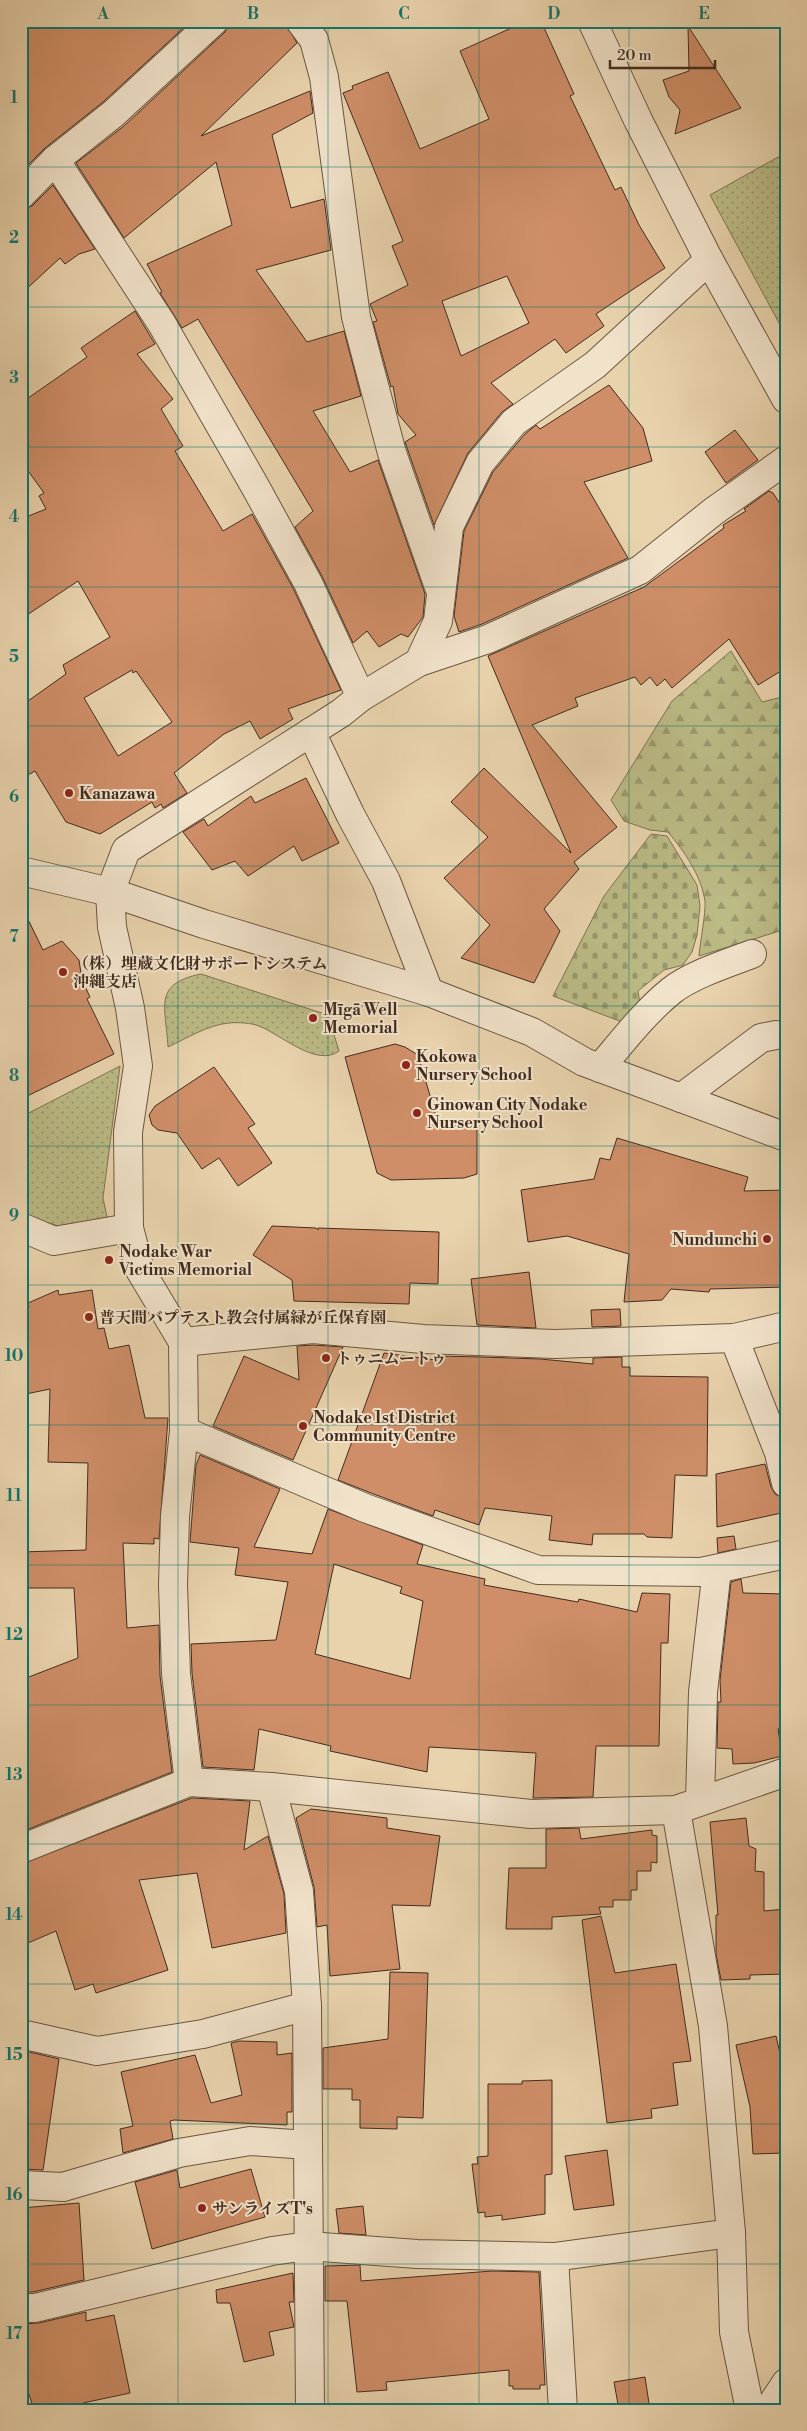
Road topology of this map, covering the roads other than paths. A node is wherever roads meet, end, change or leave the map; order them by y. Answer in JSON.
{"nodes":[{"id":1,"x":214,"y":21,"type":"edge"},
{"id":2,"x":300,"y":21,"type":"edge"},
{"id":3,"x":592,"y":21,"type":"edge"},
{"id":4,"x":55,"y":160,"type":"junction"},
{"id":5,"x":21,"y":195,"type":"edge"},
{"id":6,"x":709,"y":260,"type":"junction"},
{"id":7,"x":786,"y":399,"type":"edge"},
{"id":8,"x":786,"y":460,"type":"edge"},
{"id":9,"x":441,"y":591,"type":"junction"},
{"id":10,"x":419,"y":662,"type":"junction"},
{"id":11,"x":361,"y":697,"type":"junction"},
{"id":12,"x":311,"y":732,"type":"junction"},
{"id":13,"x":21,"y":871,"type":"edge"},
{"id":14,"x":110,"y":892,"type":"junction"},
{"id":15,"x":752,"y":954,"type":"dead end"},
{"id":16,"x":429,"y":992,"type":"junction"},
{"id":17,"x":776,"y":1035,"type":"dead end"},
{"id":18,"x":600,"y":1068,"type":"junction"},
{"id":19,"x":681,"y":1098,"type":"junction"},
{"id":20,"x":786,"y":1138,"type":"edge"},
{"id":21,"x":21,"y":1227,"type":"edge"},
{"id":22,"x":129,"y":1228,"type":"junction"},
{"id":23,"x":786,"y":1326,"type":"edge"},
{"id":24,"x":734,"y":1338,"type":"junction"},
{"id":25,"x":183,"y":1342,"type":"junction"},
{"id":26,"x":184,"y":1431,"type":"junction"},
{"id":27,"x":786,"y":1483,"type":"edge"},
{"id":28,"x":786,"y":1554,"type":"edge"},
{"id":29,"x":716,"y":1569,"type":"junction"},
{"id":30,"x":786,"y":1772,"type":"edge"},
{"id":31,"x":189,"y":1782,"type":"junction"},
{"id":32,"x":271,"y":1787,"type":"junction"},
{"id":33,"x":688,"y":1805,"type":"junction"},
{"id":34,"x":21,"y":1849,"type":"edge"},
{"id":35,"x":307,"y":2006,"type":"junction"},
{"id":36,"x":21,"y":2034,"type":"edge"},
{"id":37,"x":308,"y":2144,"type":"junction"},
{"id":38,"x":21,"y":2185,"type":"edge"},
{"id":39,"x":731,"y":2233,"type":"junction"},
{"id":40,"x":308,"y":2246,"type":"junction"},
{"id":41,"x":554,"y":2257,"type":"junction"},
{"id":42,"x":21,"y":2308,"type":"edge"},
{"id":43,"x":786,"y":2383,"type":"edge"},
{"id":44,"x":310,"y":2410,"type":"edge"},
{"id":45,"x":563,"y":2410,"type":"edge"},
{"id":46,"x":750,"y":2410,"type":"edge"},
{"id":47,"x":768,"y":2410,"type":"edge"}],
"edges":[{"from":1,"to":4,"type":"street"},
{"from":2,"to":9,"type":"street"},
{"from":3,"to":6,"type":"street"},
{"from":4,"to":5,"type":"street"},
{"from":4,"to":11,"type":"street"},
{"from":6,"to":7,"type":"street"},
{"from":6,"to":9,"type":"street"},
{"from":8,"to":10,"type":"street"},
{"from":9,"to":10,"type":"street"},
{"from":10,"to":11,"type":"street"},
{"from":11,"to":12,"type":"street"},
{"from":12,"to":14,"type":"street"},
{"from":12,"to":16,"type":"street"},
{"from":13,"to":14,"type":"street"},
{"from":14,"to":16,"type":"street"},
{"from":14,"to":22,"type":"street"},
{"from":15,"to":18,"type":"street"},
{"from":16,"to":18,"type":"street"},
{"from":17,"to":19,"type":"street"},
{"from":18,"to":19,"type":"street"},
{"from":19,"to":20,"type":"street"},
{"from":21,"to":22,"type":"street"},
{"from":22,"to":25,"type":"street"},
{"from":23,"to":24,"type":"street"},
{"from":24,"to":25,"type":"street"},
{"from":24,"to":27,"type":"street"},
{"from":25,"to":26,"type":"street"},
{"from":26,"to":29,"type":"street"},
{"from":26,"to":31,"type":"street"},
{"from":28,"to":29,"type":"street"},
{"from":29,"to":33,"type":"street"},
{"from":30,"to":33,"type":"street"},
{"from":31,"to":32,"type":"street"},
{"from":31,"to":34,"type":"street"},
{"from":32,"to":33,"type":"street"},
{"from":32,"to":35,"type":"street"},
{"from":33,"to":39,"type":"street"},
{"from":35,"to":36,"type":"street"},
{"from":35,"to":37,"type":"street"},
{"from":37,"to":38,"type":"street"},
{"from":37,"to":40,"type":"street"},
{"from":39,"to":41,"type":"street"},
{"from":39,"to":46,"type":"street"},
{"from":40,"to":41,"type":"street"},
{"from":40,"to":42,"type":"street"},
{"from":40,"to":44,"type":"street"},
{"from":41,"to":45,"type":"street"},
{"from":43,"to":47,"type":"street"}]}
